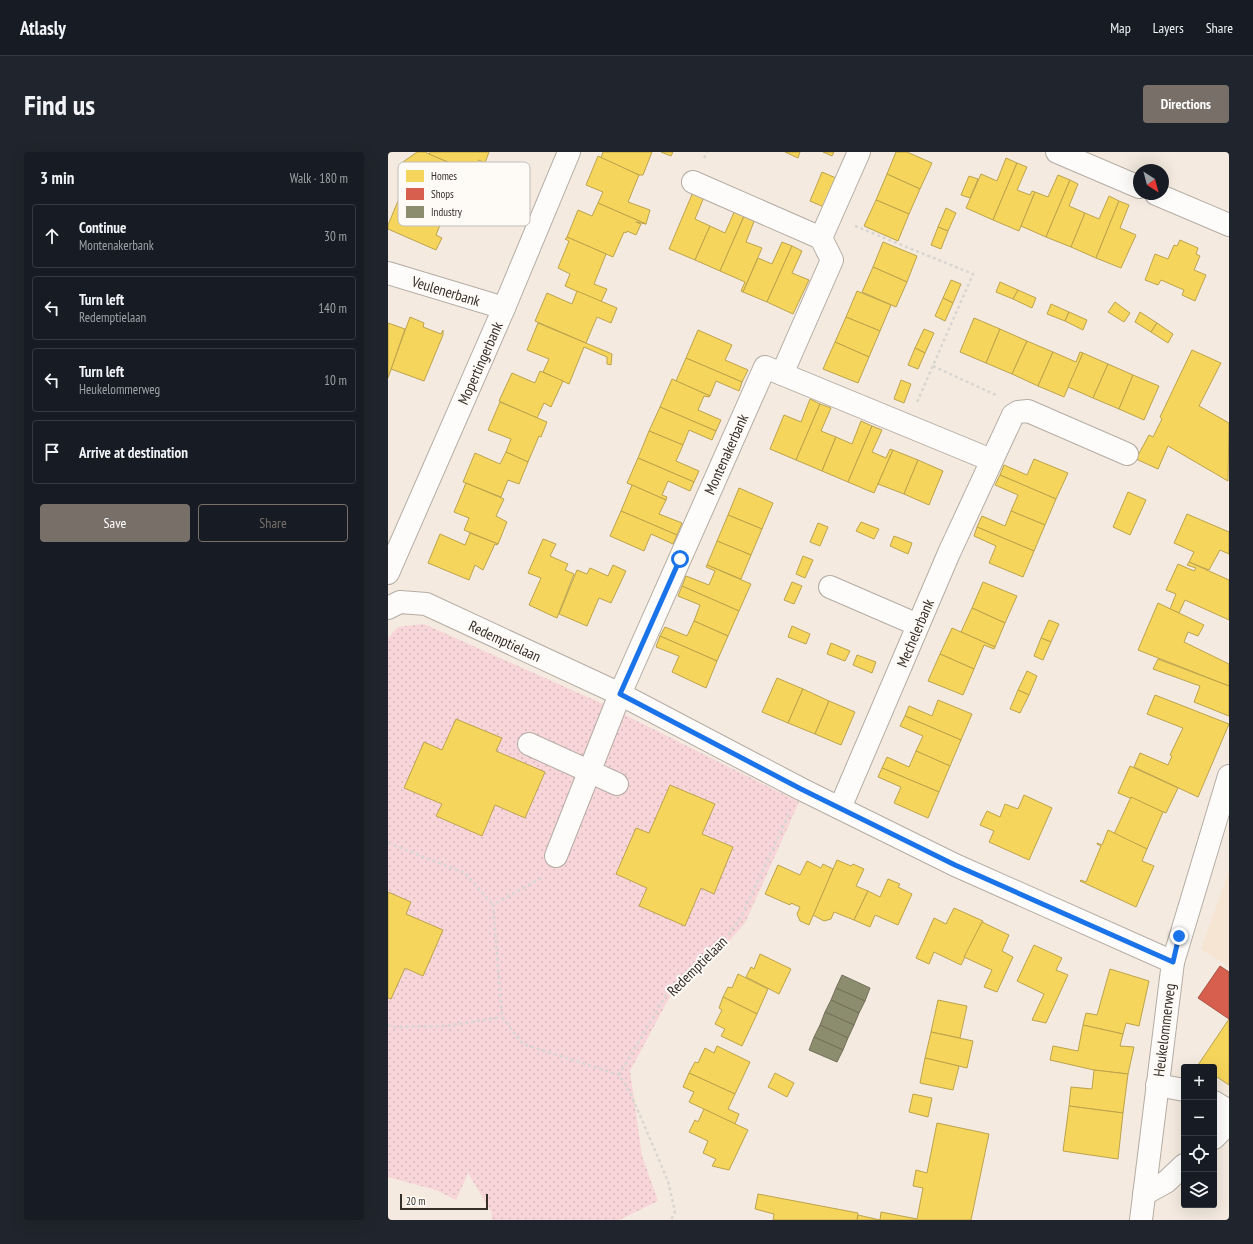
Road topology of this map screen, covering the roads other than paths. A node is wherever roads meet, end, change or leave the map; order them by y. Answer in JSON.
{"nodes":[{"id":1,"x":569,"y":152,"type":"edge"},
{"id":2,"x":859,"y":152,"type":"edge"},
{"id":3,"x":1056,"y":152,"type":"edge"},
{"id":4,"x":693,"y":182,"type":"dead end"},
{"id":5,"x":1133,"y":184,"type":"edge"},
{"id":6,"x":1169,"y":200,"type":"edge"},
{"id":7,"x":1229,"y":225,"type":"edge"},
{"id":8,"x":821,"y":238,"type":"junction"},
{"id":9,"x":388,"y":273,"type":"edge"},
{"id":10,"x":504,"y":308,"type":"junction"},
{"id":11,"x":782,"y":374,"type":"junction"},
{"id":12,"x":1127,"y":454,"type":"dead end"},
{"id":13,"x":991,"y":460,"type":"junction"},
{"id":14,"x":388,"y":572,"type":"edge"},
{"id":15,"x":830,"y":587,"type":"dead end"},
{"id":16,"x":389,"y":603,"type":"edge"},
{"id":17,"x":918,"y":625,"type":"junction"},
{"id":18,"x":620,"y":694,"type":"junction"},
{"id":19,"x":529,"y":744,"type":"dead end"},
{"id":20,"x":591,"y":771,"type":"junction"},
{"id":21,"x":1229,"y":776,"type":"edge"},
{"id":22,"x":617,"y":784,"type":"dead end"},
{"id":23,"x":840,"y":808,"type":"junction"},
{"id":24,"x":556,"y":856,"type":"road end"},
{"id":25,"x":1173,"y":962,"type":"junction"},
{"id":26,"x":1157,"y":1085,"type":"junction"},
{"id":27,"x":1181,"y":1089,"type":"edge"},
{"id":28,"x":1217,"y":1104,"type":"edge"},
{"id":29,"x":1229,"y":1112,"type":"edge"},
{"id":30,"x":1216,"y":1136,"type":"edge"},
{"id":31,"x":1181,"y":1168,"type":"edge"},
{"id":32,"x":1144,"y":1194,"type":"junction"},
{"id":33,"x":1141,"y":1220,"type":"edge"}],
"edges":[{"from":1,"to":10,"type":"street","name":"Mopertingerbank"},
{"from":2,"to":8,"type":"street"},
{"from":3,"to":5,"type":"street"},
{"from":4,"to":8,"type":"street"},
{"from":6,"to":7,"type":"street"},
{"from":8,"to":11,"type":"street"},
{"from":9,"to":10,"type":"street","name":"Veulenerbank"},
{"from":10,"to":14,"type":"street","name":"Mopertingerbank"},
{"from":11,"to":13,"type":"street"},
{"from":11,"to":18,"type":"street","name":"Montenakerbank"},
{"from":12,"to":13,"type":"street","name":"Mechelerbank"},
{"from":13,"to":17,"type":"street","name":"Mechelerbank"},
{"from":15,"to":17,"type":"street"},
{"from":16,"to":18,"type":"street","name":"Redemptielaan"},
{"from":17,"to":23,"type":"street","name":"Mechelerbank"},
{"from":18,"to":20,"type":"street"},
{"from":18,"to":23,"type":"street","name":"Redemptielaan"},
{"from":19,"to":20,"type":"street"},
{"from":20,"to":22,"type":"street"},
{"from":20,"to":24,"type":"street"},
{"from":21,"to":25,"type":"street","name":"Heukelommerweg"},
{"from":23,"to":25,"type":"street","name":"Redemptielaan"},
{"from":25,"to":26,"type":"street","name":"Heukelommerweg"},
{"from":26,"to":27,"type":"street"},
{"from":26,"to":32,"type":"street","name":"Heukelommerweg"},
{"from":28,"to":29,"type":"street"},
{"from":29,"to":30,"type":"street"},
{"from":31,"to":32,"type":"street"},
{"from":32,"to":33,"type":"street","name":"Heukelommerweg"}]}
